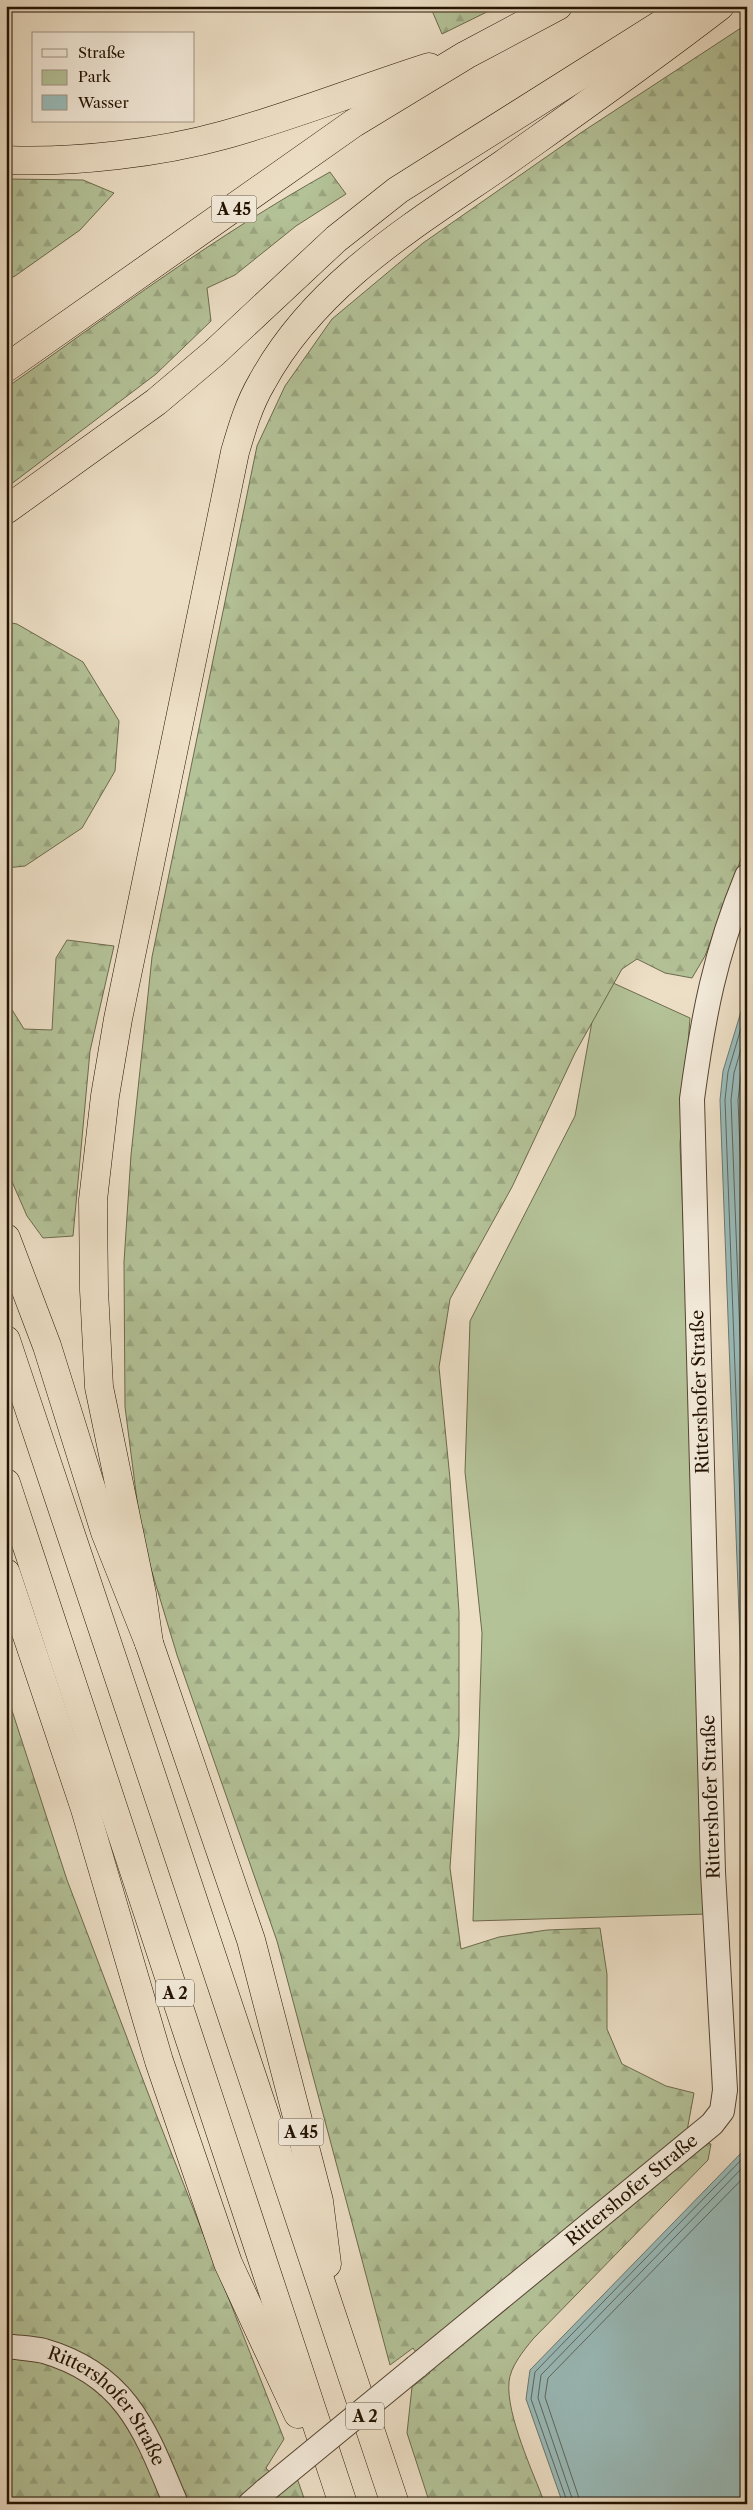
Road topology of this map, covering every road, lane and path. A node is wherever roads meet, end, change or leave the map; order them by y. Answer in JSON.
{"nodes":[{"id":1,"x":558,"y":6,"type":"edge"},
{"id":2,"x":690,"y":6,"type":"edge"},
{"id":3,"x":720,"y":6,"type":"edge"},
{"id":4,"x":466,"y":55,"type":"junction"},
{"id":5,"x":6,"y":160,"type":"edge"},
{"id":6,"x":6,"y":368,"type":"edge"},
{"id":7,"x":6,"y":510,"type":"edge"},
{"id":8,"x":747,"y":876,"type":"edge"},
{"id":9,"x":6,"y":1238,"type":"edge"},
{"id":10,"x":6,"y":1340,"type":"edge"},
{"id":11,"x":6,"y":1483,"type":"edge"},
{"id":12,"x":6,"y":1573,"type":"edge"},
{"id":13,"x":148,"y":1643,"type":"junction"},
{"id":14,"x":336,"y":2328,"type":"junction"},
{"id":15,"x":6,"y":2346,"type":"edge"},
{"id":16,"x":258,"y":2497,"type":"edge"},
{"id":17,"x":176,"y":2504,"type":"edge"},
{"id":18,"x":342,"y":2504,"type":"edge"},
{"id":19,"x":395,"y":2504,"type":"edge"}],
"edges":[{"from":1,"to":4,"type":"highway","number":"A 45"},
{"from":2,"to":7,"type":"highway"},
{"from":3,"to":13,"type":"highway"},
{"from":4,"to":5,"type":"highway"},
{"from":4,"to":6,"type":"highway","number":"A 45"},
{"from":8,"to":16,"type":"street","name":"Rittershofer Straße","bridge":true},
{"from":9,"to":13,"type":"highway"},
{"from":10,"to":14,"type":"highway","number":"A 2"},
{"from":11,"to":18,"type":"highway","number":"A 2"},
{"from":12,"to":18,"type":"highway"},
{"from":13,"to":14,"type":"highway","number":"A 45"},
{"from":14,"to":19,"type":"highway","number":"A 2"},
{"from":15,"to":17,"type":"street","name":"Rittershofer Straße"}]}
